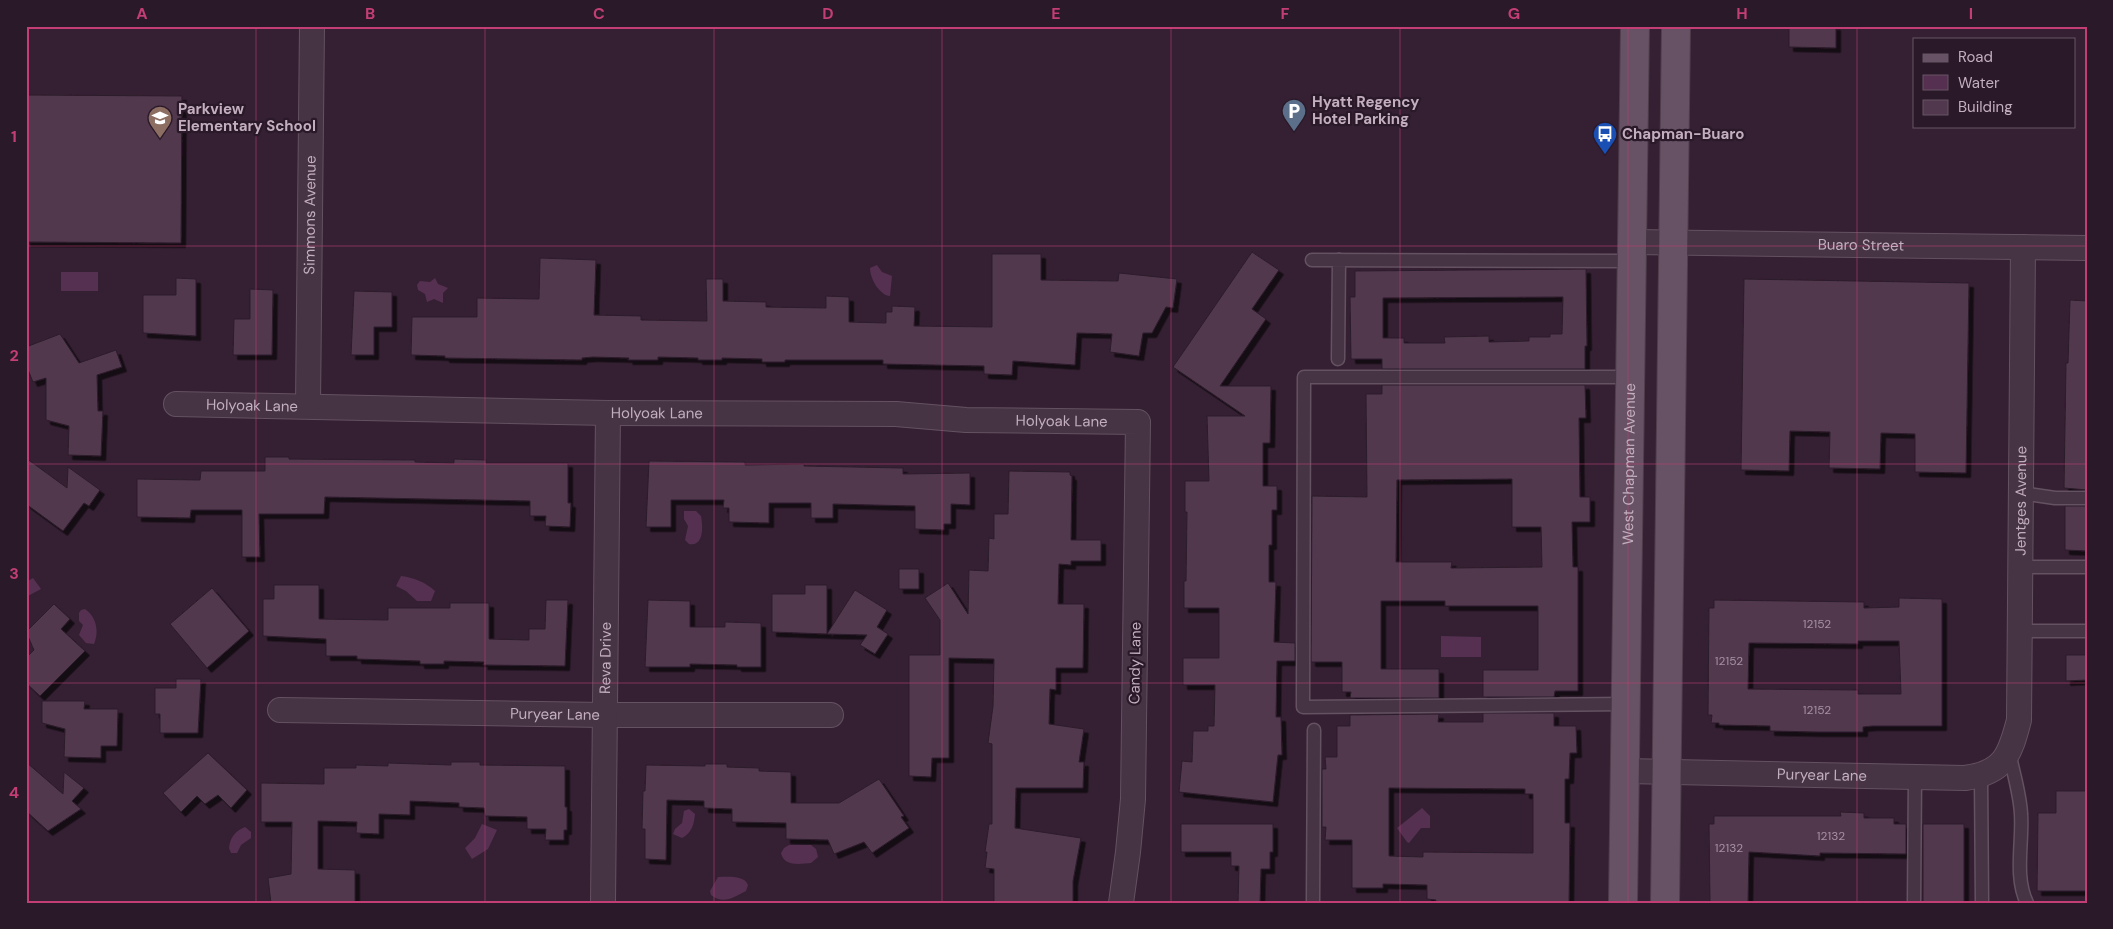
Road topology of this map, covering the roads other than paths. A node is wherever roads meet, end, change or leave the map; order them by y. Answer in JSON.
{"nodes":[{"id":1,"x":312,"y":26,"type":"edge"},
{"id":2,"x":1635,"y":26,"type":"edge"},
{"id":3,"x":1676,"y":26,"type":"edge"},
{"id":4,"x":1673,"y":243,"type":"junction"},
{"id":5,"x":2024,"y":247,"type":"junction"},
{"id":6,"x":2087,"y":248,"type":"edge"},
{"id":7,"x":1633,"y":252,"type":"junction"},
{"id":8,"x":1312,"y":260,"type":"dead end"},
{"id":9,"x":1339,"y":260,"type":"junction"},
{"id":10,"x":1338,"y":358,"type":"dead end"},
{"id":11,"x":1630,"y":377,"type":"junction"},
{"id":12,"x":176,"y":404,"type":"dead end"},
{"id":13,"x":308,"y":405,"type":"junction"},
{"id":14,"x":608,"y":413,"type":"junction"},
{"id":15,"x":1138,"y":422,"type":"joint"},
{"id":16,"x":2021,"y":493,"type":"junction"},
{"id":17,"x":2087,"y":498,"type":"edge"},
{"id":18,"x":2021,"y":567,"type":"junction"},
{"id":19,"x":2087,"y":567,"type":"edge"},
{"id":20,"x":2020,"y":631,"type":"junction"},
{"id":21,"x":2087,"y":631,"type":"edge"},
{"id":22,"x":1626,"y":704,"type":"junction"},
{"id":23,"x":280,"y":710,"type":"dead end"},
{"id":24,"x":604,"y":715,"type":"junction"},
{"id":25,"x":831,"y":715,"type":"dead end"},
{"id":26,"x":1314,"y":730,"type":"dead end"},
{"id":27,"x":2009,"y":752,"type":"junction"},
{"id":28,"x":1626,"y":771,"type":"junction"},
{"id":29,"x":1666,"y":772,"type":"junction"},
{"id":30,"x":1915,"y":776,"type":"junction"},
{"id":31,"x":1981,"y":776,"type":"junction"},
{"id":32,"x":603,"y":903,"type":"edge"},
{"id":33,"x":1121,"y":903,"type":"edge"},
{"id":34,"x":1313,"y":903,"type":"edge"},
{"id":35,"x":1623,"y":903,"type":"edge"},
{"id":36,"x":1664,"y":903,"type":"edge"},
{"id":37,"x":1914,"y":903,"type":"edge"},
{"id":38,"x":1982,"y":903,"type":"edge"},
{"id":39,"x":2027,"y":903,"type":"edge"}],
"edges":[{"from":1,"to":13,"type":"street","name":"Simmons Avenue"},
{"from":2,"to":7,"type":"main road","name":"West Chapman Avenue"},
{"from":3,"to":4,"type":"main road"},
{"from":4,"to":5,"type":"street","name":"Buaro Street"},
{"from":4,"to":7,"type":"street","name":"Buaro Street"},
{"from":4,"to":29,"type":"main road"},
{"from":5,"to":6,"type":"street","name":"Buaro Street"},
{"from":5,"to":16,"type":"street","name":"Jentges Avenue"},
{"from":7,"to":9,"type":"lane"},
{"from":7,"to":11,"type":"main road","name":"West Chapman Avenue"},
{"from":8,"to":9,"type":"lane"},
{"from":9,"to":10,"type":"lane"},
{"from":11,"to":22,"type":"main road","name":"West Chapman Avenue"},
{"from":11,"to":22,"type":"lane"},
{"from":12,"to":13,"type":"street","name":"Holyoak Lane"},
{"from":13,"to":14,"type":"street","name":"Holyoak Lane"},
{"from":14,"to":15,"type":"street","name":"Holyoak Lane"},
{"from":14,"to":24,"type":"street","name":"Reva Drive"},
{"from":15,"to":33,"type":"street","name":"Candy Lane"},
{"from":16,"to":17,"type":"lane"},
{"from":16,"to":18,"type":"street","name":"Jentges Avenue"},
{"from":18,"to":19,"type":"lane"},
{"from":18,"to":20,"type":"street","name":"Jentges Avenue"},
{"from":20,"to":21,"type":"lane"},
{"from":20,"to":27,"type":"street","name":"Jentges Avenue"},
{"from":22,"to":28,"type":"main road","name":"West Chapman Avenue"},
{"from":23,"to":24,"type":"street","name":"Puryear Lane"},
{"from":24,"to":25,"type":"street","name":"Puryear Lane"},
{"from":24,"to":32,"type":"street","name":"Reva Drive"},
{"from":26,"to":34,"type":"lane"},
{"from":27,"to":31,"type":"street"},
{"from":27,"to":39,"type":"lane"},
{"from":28,"to":29,"type":"street","name":"Puryear Lane"},
{"from":28,"to":35,"type":"main road","name":"West Chapman Avenue"},
{"from":29,"to":30,"type":"street","name":"Puryear Lane"},
{"from":29,"to":36,"type":"main road"},
{"from":30,"to":31,"type":"street","name":"Puryear Lane"},
{"from":30,"to":37,"type":"lane"},
{"from":31,"to":38,"type":"lane"}]}
